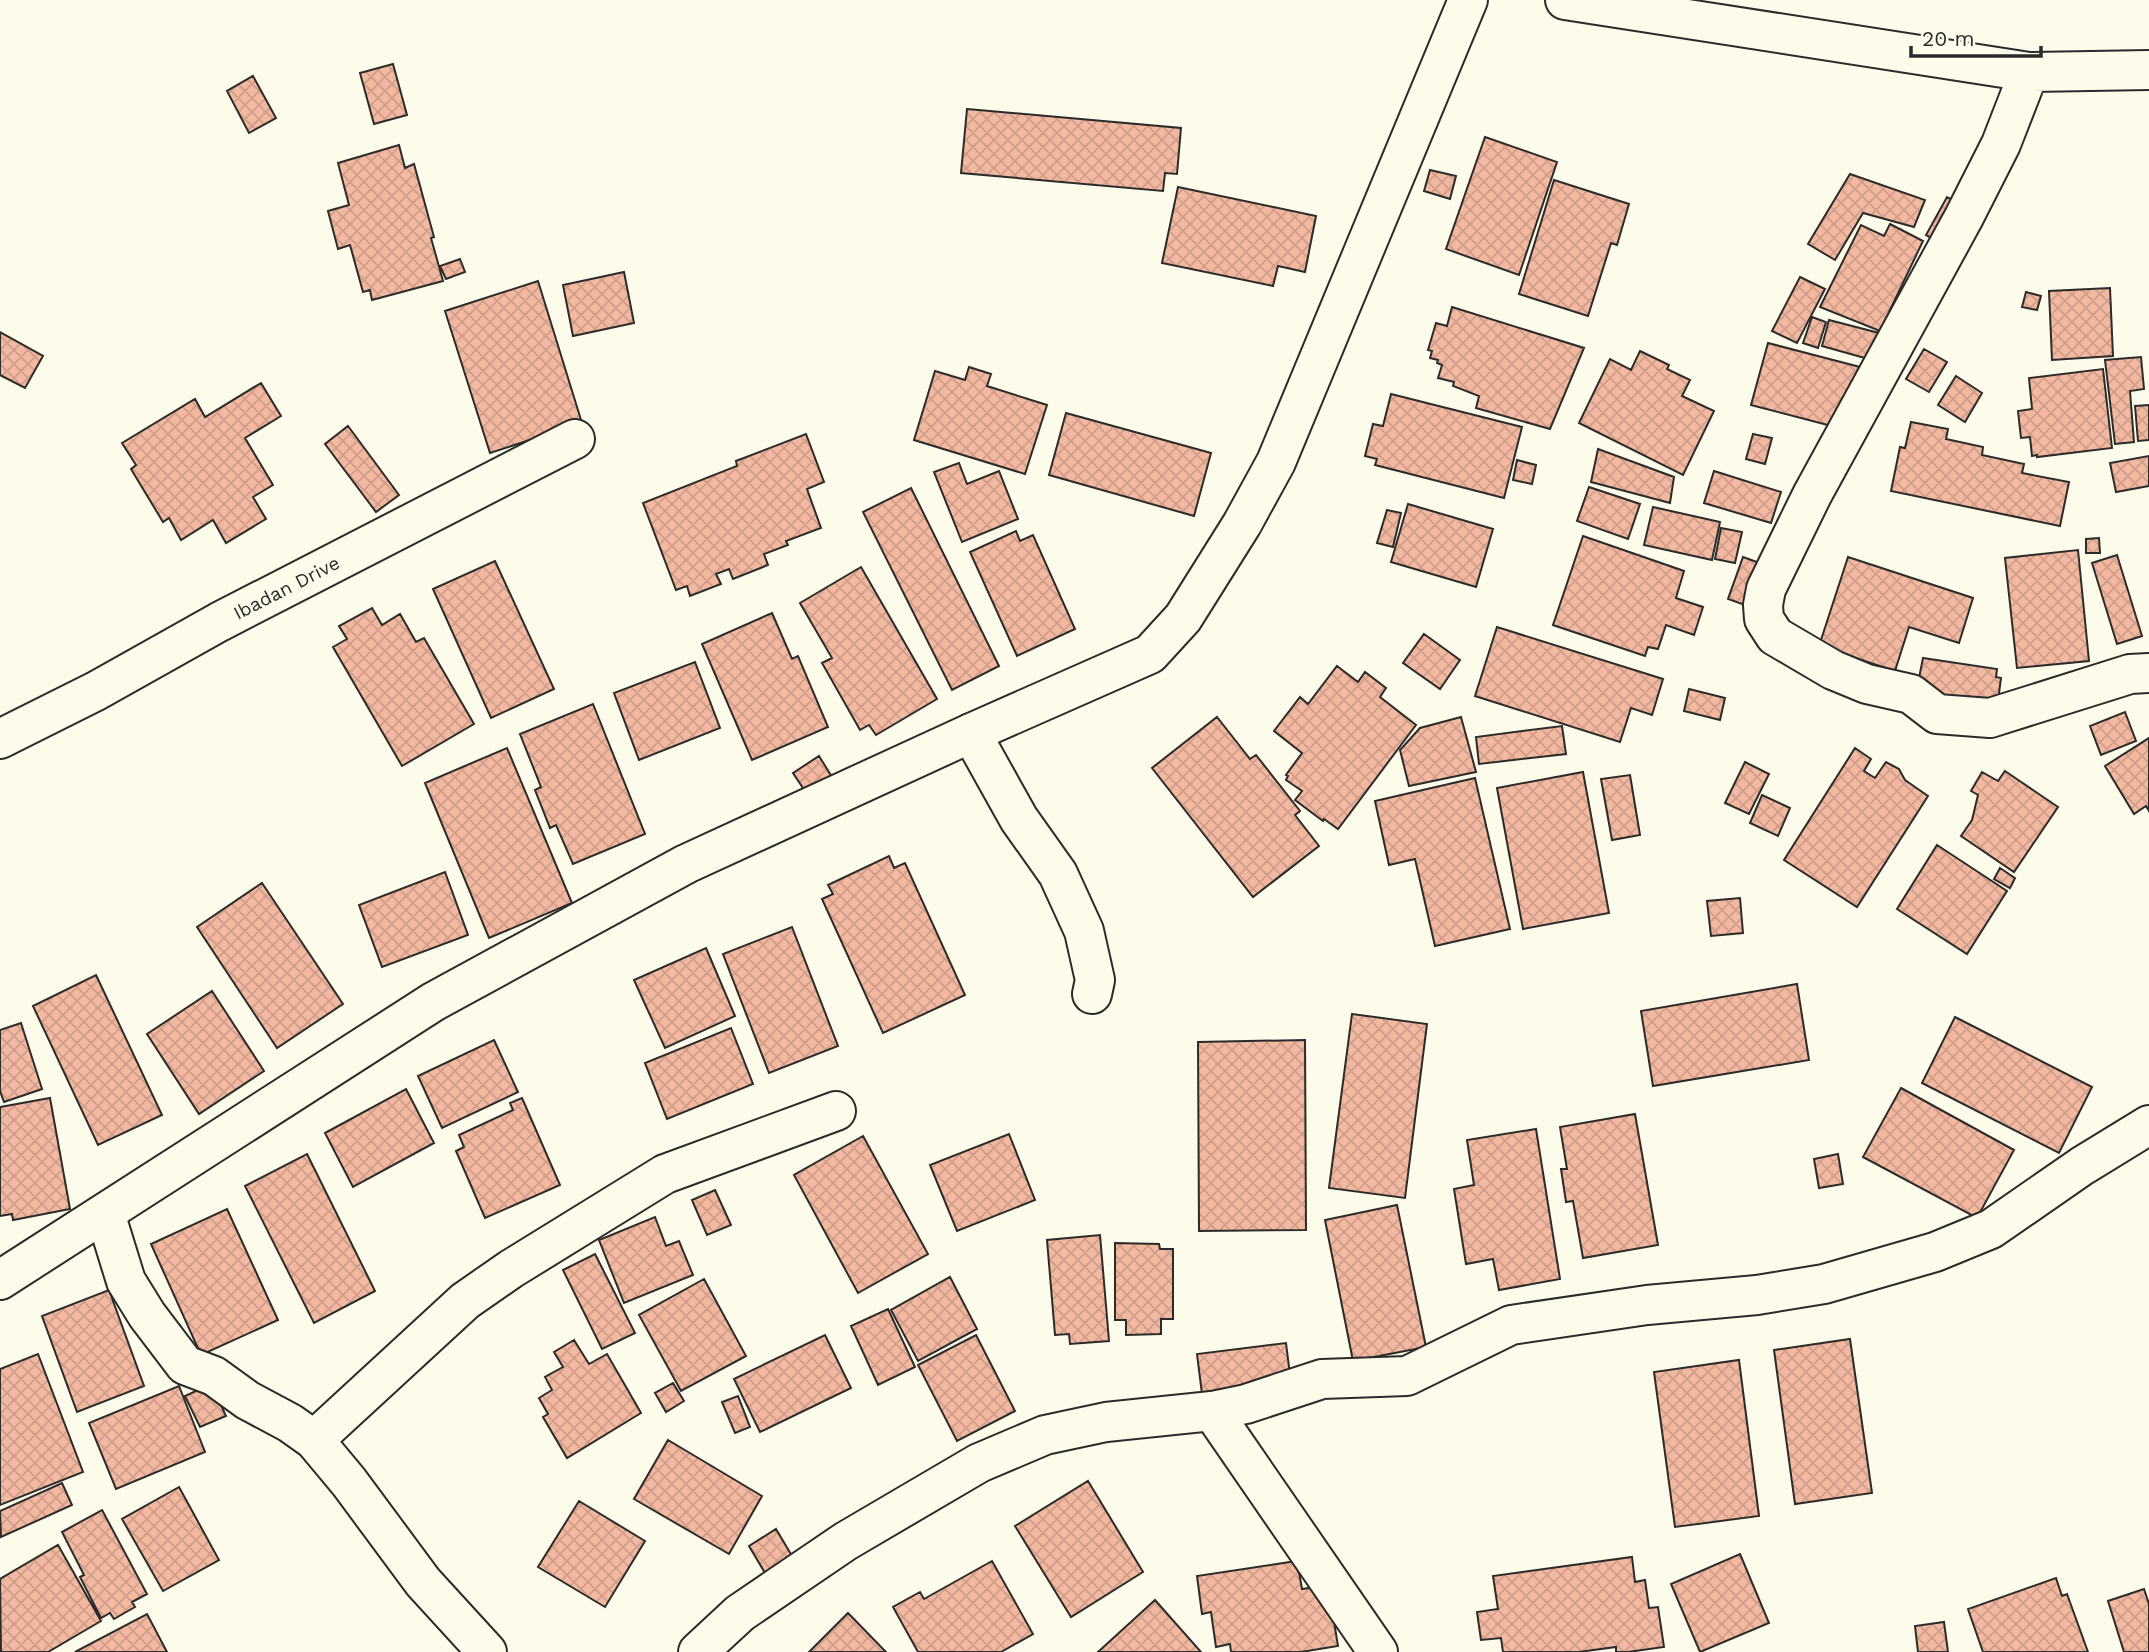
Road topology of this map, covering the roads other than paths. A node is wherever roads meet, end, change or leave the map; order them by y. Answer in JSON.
{"nodes":[{"id":1,"x":1468,"y":0,"type":"edge"},
{"id":2,"x":1565,"y":0,"type":"edge"},
{"id":3,"x":2149,"y":70,"type":"edge"},
{"id":4,"x":2029,"y":72,"type":"junction"},
{"id":5,"x":575,"y":439,"type":"dead end"},
{"id":6,"x":2149,"y":673,"type":"edge"},
{"id":7,"x":971,"y":733,"type":"junction"},
{"id":8,"x":0,"y":739,"type":"edge"},
{"id":9,"x":1092,"y":994,"type":"dead end"},
{"id":10,"x":836,"y":1111,"type":"dead end"},
{"id":11,"x":2149,"y":1125,"type":"edge"},
{"id":12,"x":105,"y":1213,"type":"junction"},
{"id":13,"x":0,"y":1280,"type":"edge"},
{"id":14,"x":1212,"y":1411,"type":"junction"},
{"id":15,"x":314,"y":1440,"type":"junction"},
{"id":16,"x":487,"y":1652,"type":"edge"},
{"id":17,"x":698,"y":1652,"type":"edge"},
{"id":18,"x":1378,"y":1652,"type":"edge"}],
"edges":[{"from":1,"to":7,"type":"street"},
{"from":2,"to":4,"type":"street"},
{"from":3,"to":4,"type":"street"},
{"from":4,"to":6,"type":"street"},
{"from":5,"to":8,"type":"street","name":"Ibadan Drive"},
{"from":7,"to":9,"type":"street"},
{"from":7,"to":12,"type":"street"},
{"from":10,"to":15,"type":"street"},
{"from":11,"to":14,"type":"street"},
{"from":12,"to":13,"type":"street"},
{"from":12,"to":15,"type":"street"},
{"from":14,"to":17,"type":"street"},
{"from":14,"to":18,"type":"street"},
{"from":15,"to":16,"type":"street"}]}
